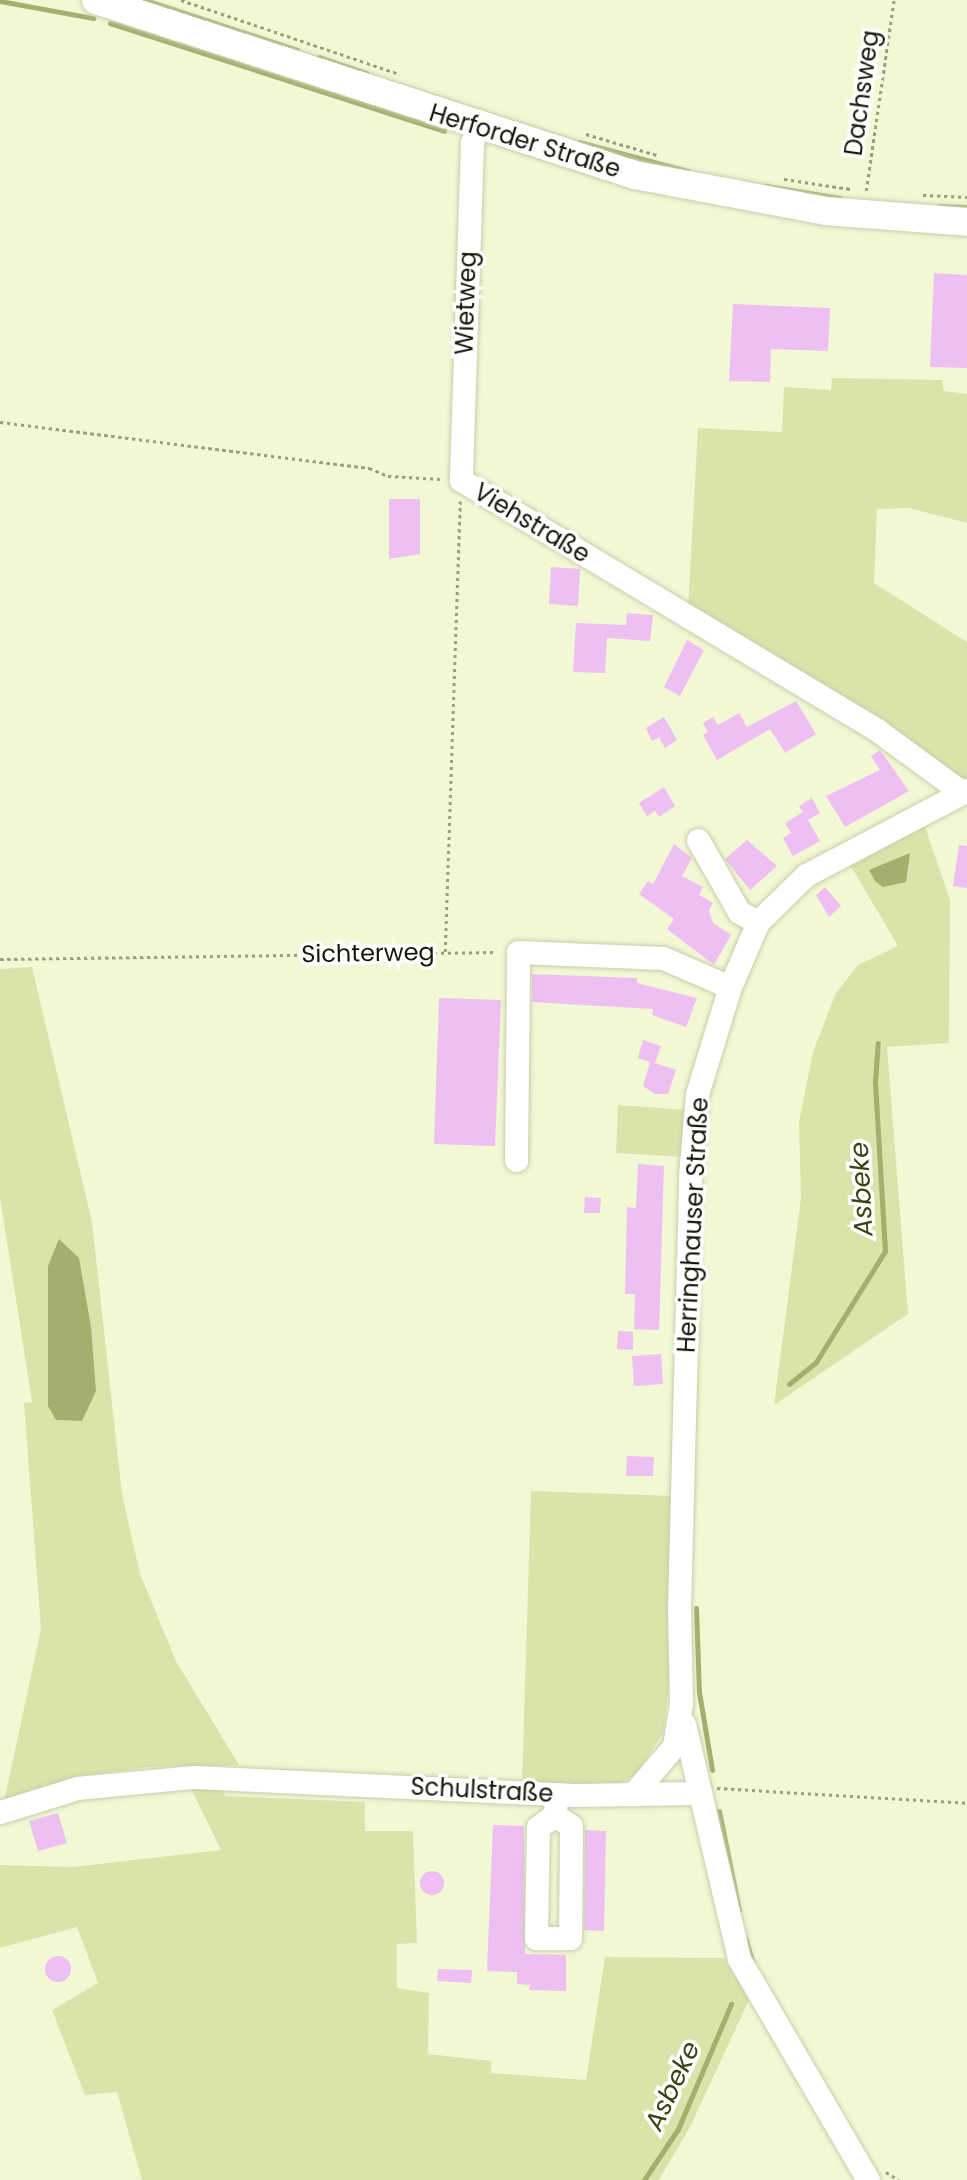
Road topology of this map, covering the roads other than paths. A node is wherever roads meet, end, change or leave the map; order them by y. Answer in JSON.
{"nodes":[{"id":1,"x":96,"y":0,"type":"edge"},
{"id":2,"x":477,"y":127,"type":"junction"},
{"id":3,"x":967,"y":222,"type":"edge"},
{"id":4,"x":461,"y":480,"type":"joint"},
{"id":5,"x":964,"y":791,"type":"edge"},
{"id":6,"x":698,"y":839,"type":"dead end"},
{"id":7,"x":758,"y":922,"type":"junction"},
{"id":8,"x":730,"y":987,"type":"junction"},
{"id":9,"x":516,"y":1160,"type":"dead end"},
{"id":10,"x":681,"y":1703,"type":"junction"},
{"id":11,"x":634,"y":1793,"type":"junction"},
{"id":12,"x":697,"y":1793,"type":"junction"},
{"id":13,"x":556,"y":1805,"type":"junction"},
{"id":14,"x":0,"y":1812,"type":"edge"},
{"id":15,"x":537,"y":1874,"type":"junction"},
{"id":16,"x":570,"y":1874,"type":"junction"},
{"id":17,"x":868,"y":2180,"type":"edge"}],
"edges":[{"from":1,"to":2,"type":"main road","name":"Herforder Straße"},
{"from":2,"to":3,"type":"main road","name":"Herforder Straße"},
{"from":2,"to":4,"type":"street","name":"Wietweg"},
{"from":4,"to":5,"type":"street","name":"Viehstraße"},
{"from":5,"to":7,"type":"street","name":"Herringhauser Straße"},
{"from":6,"to":7,"type":"street"},
{"from":7,"to":8,"type":"street","name":"Herringhauser Straße"},
{"from":8,"to":9,"type":"street"},
{"from":8,"to":10,"type":"street","name":"Herringhauser Straße"},
{"from":10,"to":11,"type":"street","name":"Herringhauser Straße"},
{"from":10,"to":12,"type":"street","name":"Herringhauser Straße"},
{"from":11,"to":12,"type":"street","name":"Schulstraße"},
{"from":11,"to":13,"type":"street","name":"Schulstraße"},
{"from":12,"to":17,"type":"street","name":"Herringhauser Straße"},
{"from":13,"to":14,"type":"street","name":"Schulstraße"},
{"from":13,"to":15,"type":"street"},
{"from":13,"to":16,"type":"street"},
{"from":15,"to":16,"type":"street"},
{"from":15,"to":16,"type":"street"}]}
